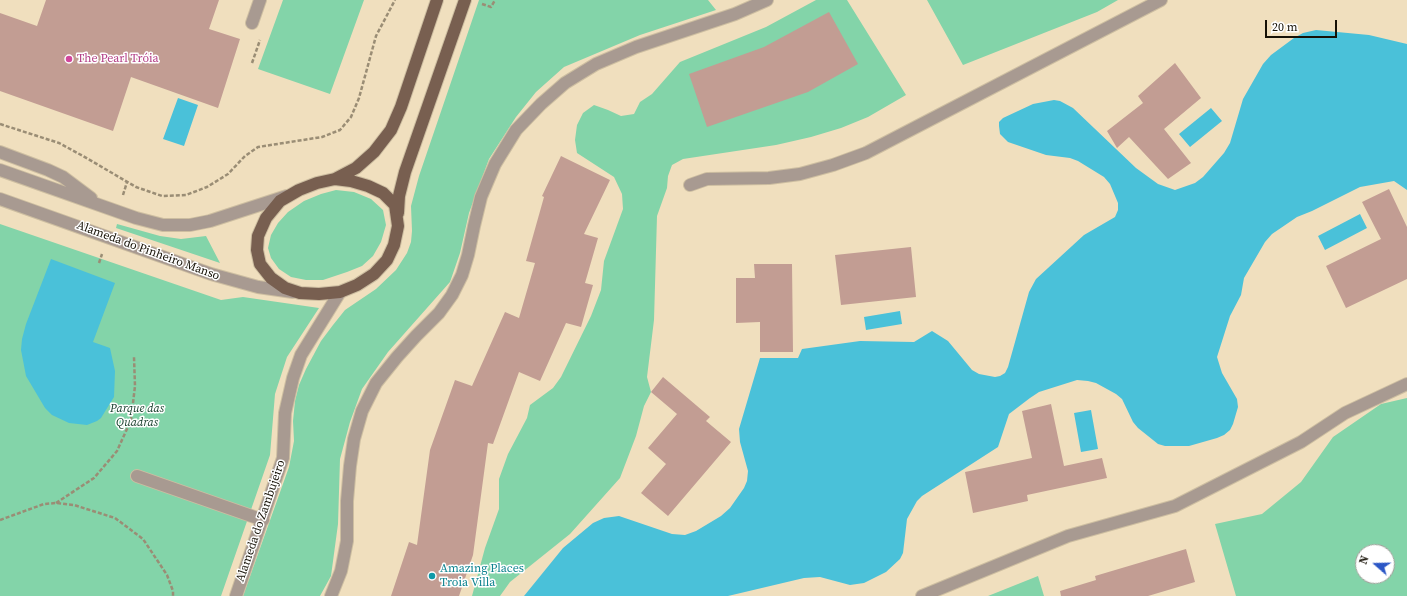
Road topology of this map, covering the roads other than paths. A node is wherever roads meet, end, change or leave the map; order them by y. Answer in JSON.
{"nodes":[{"id":1,"x":260,"y":0,"type":"edge"},
{"id":2,"x":437,"y":0,"type":"edge"},
{"id":3,"x":465,"y":0,"type":"edge"},
{"id":4,"x":767,"y":0,"type":"edge"},
{"id":5,"x":1161,"y":0,"type":"edge"},
{"id":6,"x":252,"y":23,"type":"dead end"},
{"id":7,"x":0,"y":152,"type":"edge"},
{"id":8,"x":0,"y":170,"type":"edge"},
{"id":9,"x":335,"y":179,"type":"junction"},
{"id":10,"x":690,"y":185,"type":"dead end"},
{"id":11,"x":290,"y":195,"type":"junction"},
{"id":12,"x":0,"y":198,"type":"edge"},
{"id":13,"x":117,"y":212,"type":"junction"},
{"id":14,"x":398,"y":226,"type":"junction"},
{"id":15,"x":340,"y":292,"type":"junction"},
{"id":16,"x":300,"y":293,"type":"junction"},
{"id":17,"x":1407,"y":384,"type":"edge"},
{"id":18,"x":137,"y":476,"type":"dead end"},
{"id":19,"x":263,"y":520,"type":"junction"},
{"id":20,"x":236,"y":596,"type":"edge"},
{"id":21,"x":331,"y":596,"type":"edge"},
{"id":22,"x":922,"y":596,"type":"edge"}],
"edges":[{"from":1,"to":6,"type":"street"},
{"from":2,"to":9,"type":"main road"},
{"from":3,"to":14,"type":"main road"},
{"from":4,"to":21,"type":"street"},
{"from":5,"to":10,"type":"street"},
{"from":7,"to":13,"type":"street"},
{"from":8,"to":13,"type":"street"},
{"from":9,"to":11,"type":"main road"},
{"from":9,"to":14,"type":"main road"},
{"from":11,"to":13,"type":"street"},
{"from":11,"to":16,"type":"main road"},
{"from":12,"to":16,"type":"street","name":"Alameda do Pinheiro Manso"},
{"from":14,"to":15,"type":"main road"},
{"from":15,"to":16,"type":"main road"},
{"from":15,"to":19,"type":"street","name":"Alameda do Zambujeiro"},
{"from":17,"to":22,"type":"street"},
{"from":18,"to":19,"type":"street"},
{"from":19,"to":20,"type":"street","name":"Alameda do Zambujeiro"}]}
